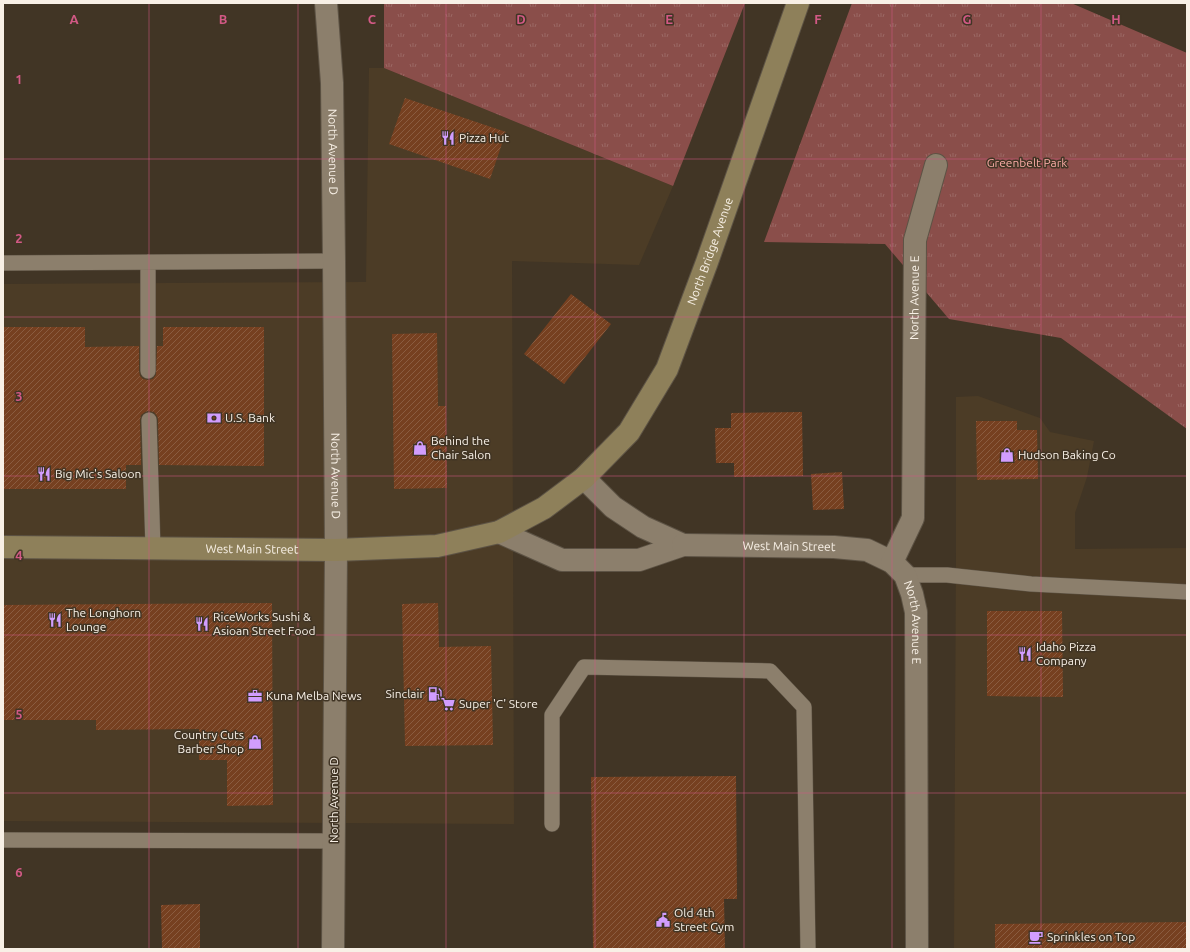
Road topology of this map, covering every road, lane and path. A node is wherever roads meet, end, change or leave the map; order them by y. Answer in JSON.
{"nodes":[{"id":1,"x":326,"y":3,"type":"edge"},
{"id":2,"x":798,"y":3,"type":"edge"},
{"id":3,"x":936,"y":165,"type":"dead end"},
{"id":4,"x":334,"y":261,"type":"junction"},
{"id":5,"x":148,"y":262,"type":"junction"},
{"id":6,"x":3,"y":263,"type":"edge"},
{"id":7,"x":148,"y":371,"type":"dead end"},
{"id":8,"x":149,"y":420,"type":"dead end"},
{"id":9,"x":584,"y":478,"type":"junction"},
{"id":10,"x":499,"y":532,"type":"junction"},
{"id":11,"x":683,"y":545,"type":"junction"},
{"id":12,"x":3,"y":547,"type":"edge"},
{"id":13,"x":153,"y":548,"type":"junction"},
{"id":14,"x":336,"y":550,"type":"junction"},
{"id":15,"x":899,"y":568,"type":"junction"},
{"id":16,"x":1187,"y":592,"type":"edge"},
{"id":17,"x":552,"y":824,"type":"dead end"},
{"id":18,"x":3,"y":840,"type":"edge"},
{"id":19,"x":333,"y":841,"type":"junction"},
{"id":20,"x":332,"y":949,"type":"edge"},
{"id":21,"x":808,"y":949,"type":"edge"},
{"id":22,"x":917,"y":949,"type":"edge"}],
"edges":[{"from":1,"to":4,"type":"street","name":"North Avenue D"},
{"from":2,"to":9,"type":"main road","name":"North Bridge Avenue"},
{"from":3,"to":15,"type":"street","name":"North Avenue E"},
{"from":4,"to":5,"type":"lane"},
{"from":4,"to":14,"type":"street","name":"North Avenue D"},
{"from":5,"to":6,"type":"lane"},
{"from":5,"to":7,"type":"lane"},
{"from":8,"to":13,"type":"lane"},
{"from":9,"to":10,"type":"main road","name":"West Main Street"},
{"from":9,"to":11,"type":"street","name":"West Main Street"},
{"from":10,"to":11,"type":"street","name":"West Main Street"},
{"from":10,"to":14,"type":"main road","name":"West Main Street"},
{"from":11,"to":15,"type":"street","name":"West Main Street"},
{"from":12,"to":13,"type":"main road","name":"West Main Street"},
{"from":13,"to":14,"type":"main road","name":"West Main Street"},
{"from":14,"to":19,"type":"street","name":"North Avenue D"},
{"from":15,"to":16,"type":"lane"},
{"from":15,"to":22,"type":"street","name":"North Avenue E"},
{"from":17,"to":21,"type":"lane"},
{"from":18,"to":19,"type":"lane"},
{"from":19,"to":20,"type":"street","name":"North Avenue D"}]}
